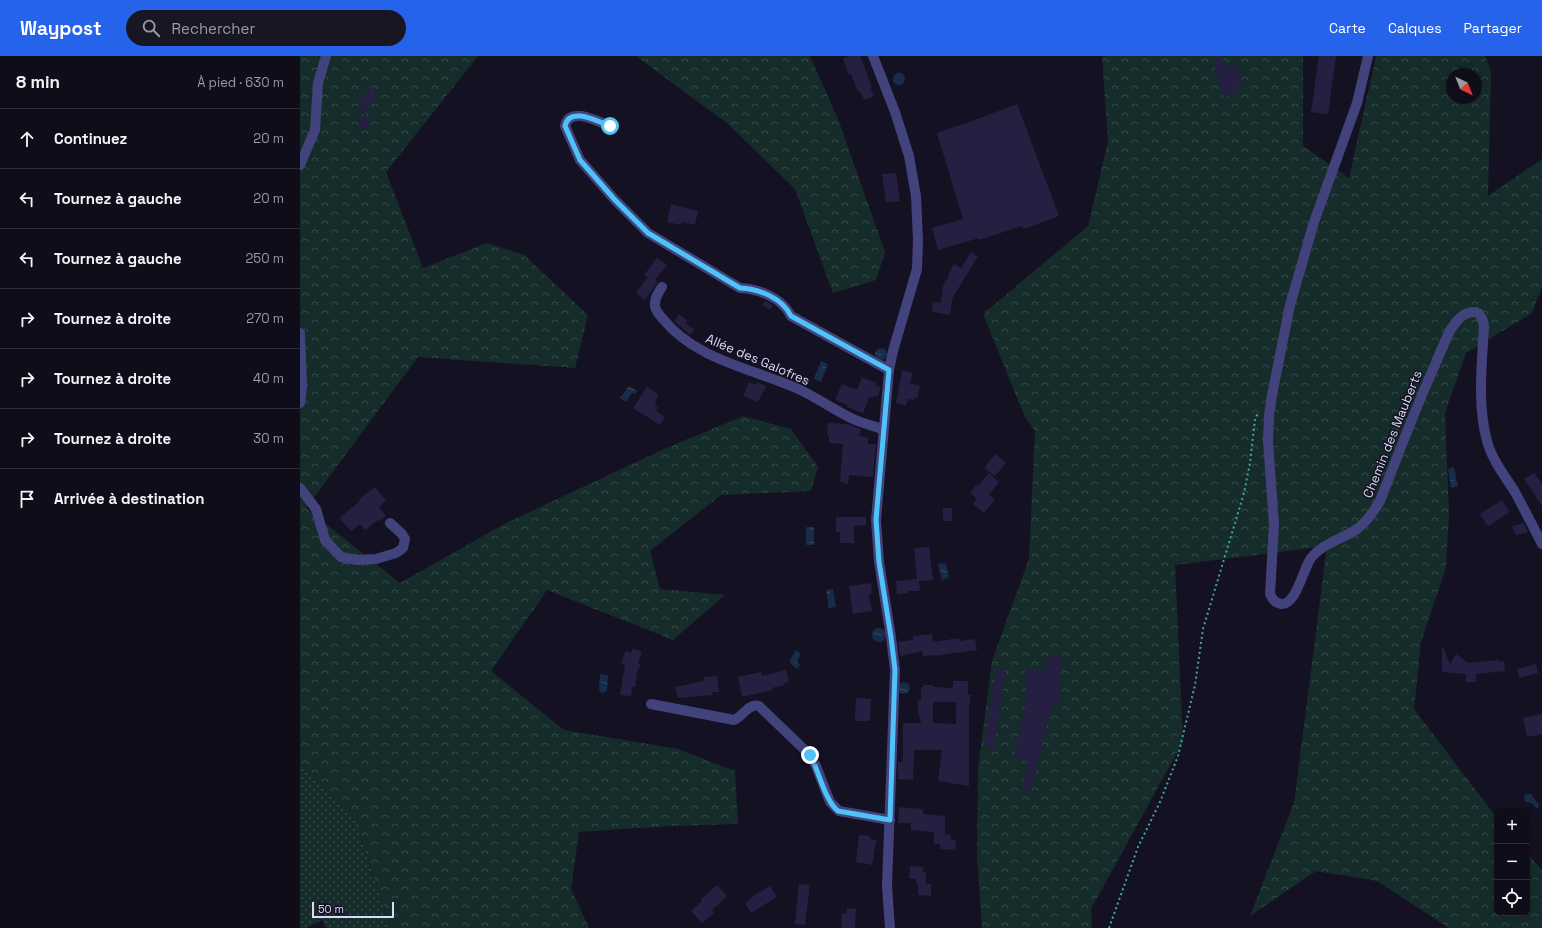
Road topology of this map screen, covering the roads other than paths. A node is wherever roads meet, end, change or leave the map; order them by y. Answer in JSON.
{"nodes":[{"id":1,"x":326,"y":56,"type":"edge"},
{"id":2,"x":872,"y":56,"type":"edge"},
{"id":3,"x":1368,"y":56,"type":"edge"},
{"id":4,"x":610,"y":126,"type":"dead end"},
{"id":5,"x":300,"y":165,"type":"edge"},
{"id":6,"x":662,"y":287,"type":"dead end"},
{"id":7,"x":300,"y":333,"type":"edge"},
{"id":8,"x":889,"y":370,"type":"junction"},
{"id":9,"x":300,"y":403,"type":"edge"},
{"id":10,"x":883,"y":429,"type":"junction"},
{"id":11,"x":300,"y":488,"type":"edge"},
{"id":12,"x":390,"y":523,"type":"dead end"},
{"id":13,"x":1542,"y":544,"type":"edge"},
{"id":14,"x":651,"y":704,"type":"dead end"},
{"id":15,"x":890,"y":820,"type":"junction"},
{"id":16,"x":890,"y":928,"type":"edge"}],
"edges":[{"from":1,"to":5,"type":"street"},
{"from":2,"to":8,"type":"street"},
{"from":3,"to":13,"type":"street","name":"Chemin des Mauberts"},
{"from":4,"to":8,"type":"street"},
{"from":6,"to":10,"type":"street","name":"Allée des Galofres"},
{"from":7,"to":9,"type":"street"},
{"from":8,"to":10,"type":"street"},
{"from":10,"to":15,"type":"street"},
{"from":11,"to":12,"type":"street"},
{"from":14,"to":15,"type":"street"},
{"from":15,"to":16,"type":"street"}]}
